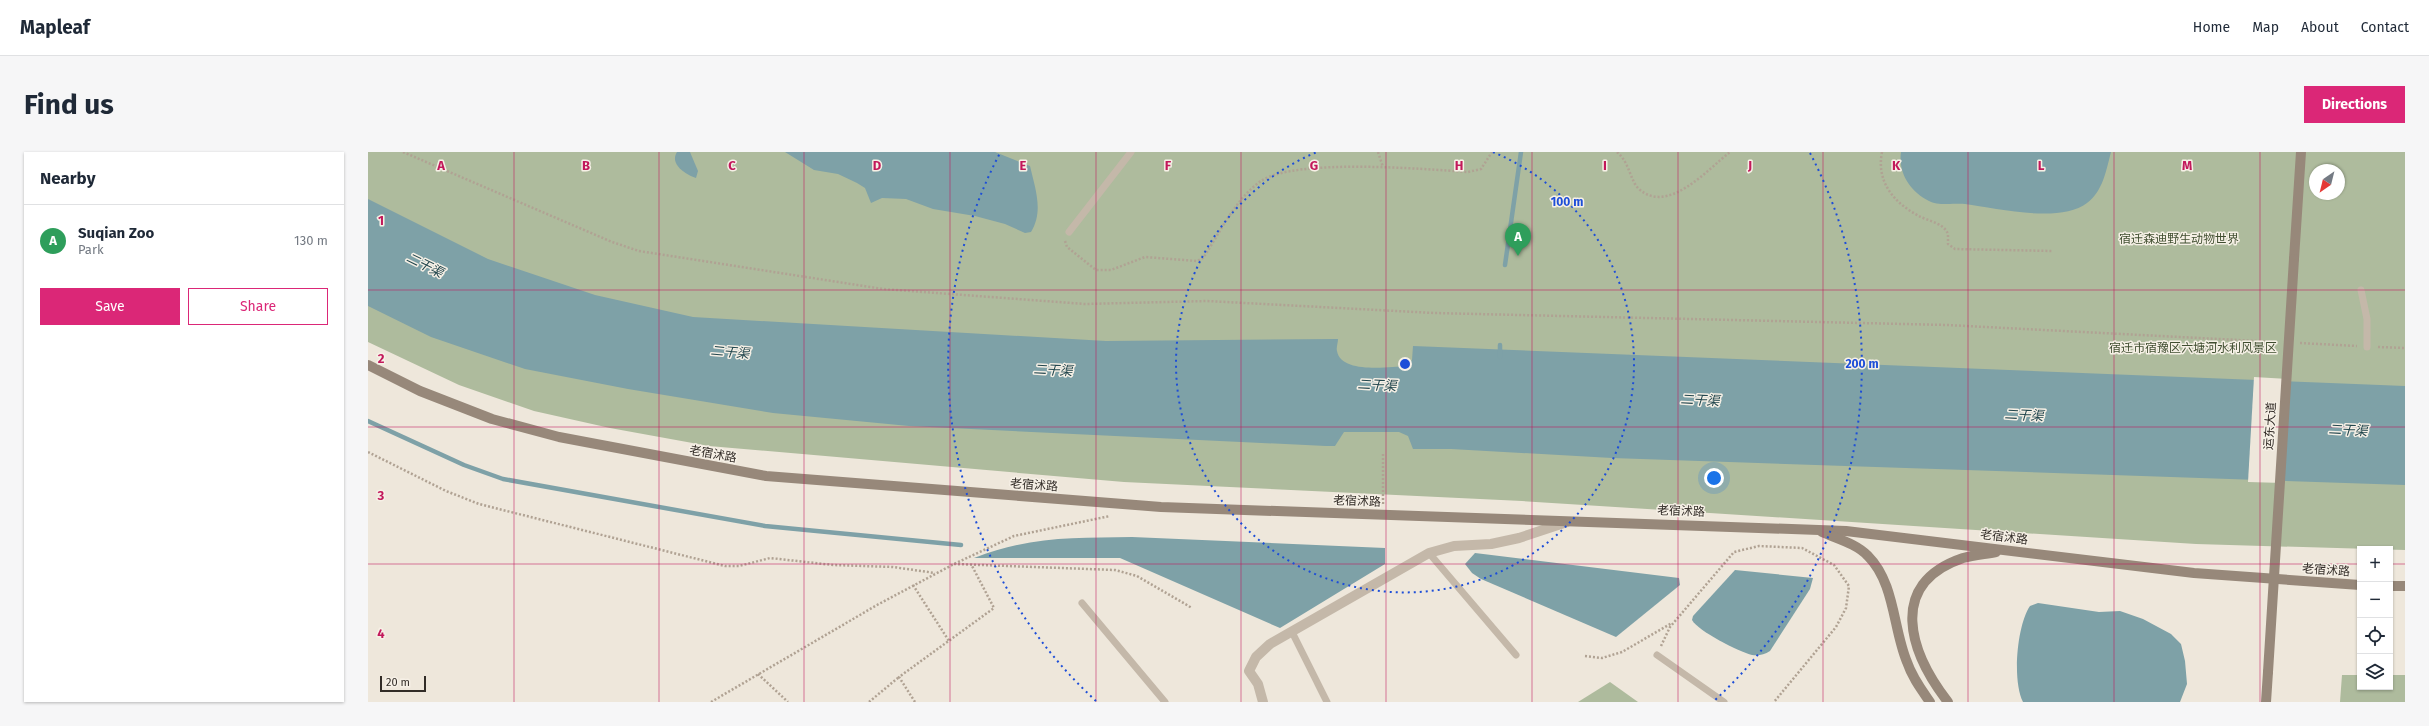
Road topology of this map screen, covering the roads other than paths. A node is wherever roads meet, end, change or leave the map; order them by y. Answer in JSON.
{"nodes":[{"id":1,"x":1131,"y":152,"type":"edge"},
{"id":2,"x":2301,"y":152,"type":"edge"},
{"id":3,"x":1069,"y":232,"type":"road end"},
{"id":4,"x":2361,"y":290,"type":"dead end"},
{"id":5,"x":2367,"y":347,"type":"road end"},
{"id":6,"x":368,"y":365,"type":"edge"},
{"id":7,"x":1571,"y":521,"type":"junction"},
{"id":8,"x":1815,"y":529,"type":"junction"},
{"id":9,"x":2008,"y":551,"type":"junction"},
{"id":10,"x":1429,"y":553,"type":"junction"},
{"id":11,"x":2357,"y":585,"type":"edge"},
{"id":12,"x":2393,"y":586,"type":"edge"},
{"id":13,"x":2405,"y":586,"type":"edge"},
{"id":14,"x":1082,"y":603,"type":"dead end"},
{"id":15,"x":1292,"y":632,"type":"junction"},
{"id":16,"x":1516,"y":655,"type":"dead end"},
{"id":17,"x":1657,"y":655,"type":"road end"},
{"id":18,"x":1165,"y":702,"type":"edge"},
{"id":19,"x":1263,"y":702,"type":"edge"},
{"id":20,"x":1327,"y":702,"type":"edge"},
{"id":21,"x":1724,"y":702,"type":"edge"},
{"id":22,"x":1930,"y":702,"type":"edge"},
{"id":23,"x":1948,"y":702,"type":"edge"},
{"id":24,"x":2266,"y":702,"type":"edge"}],
"edges":[{"from":1,"to":3,"type":"lane"},
{"from":2,"to":24,"type":"main road","name":"运东大道","bridge":true},
{"from":4,"to":5,"type":"lane"},
{"from":6,"to":7,"type":"main road","name":"老宿沭路"},
{"from":7,"to":8,"type":"main road","name":"老宿沭路"},
{"from":7,"to":10,"type":"street"},
{"from":8,"to":9,"type":"main road","name":"老宿沭路"},
{"from":8,"to":22,"type":"main road"},
{"from":9,"to":11,"type":"main road","name":"老宿沭路"},
{"from":9,"to":23,"type":"main road"},
{"from":10,"to":15,"type":"street"},
{"from":10,"to":16,"type":"lane"},
{"from":12,"to":13,"type":"main road"},
{"from":14,"to":18,"type":"lane"},
{"from":15,"to":19,"type":"street"},
{"from":15,"to":20,"type":"lane"},
{"from":17,"to":21,"type":"lane"}]}
